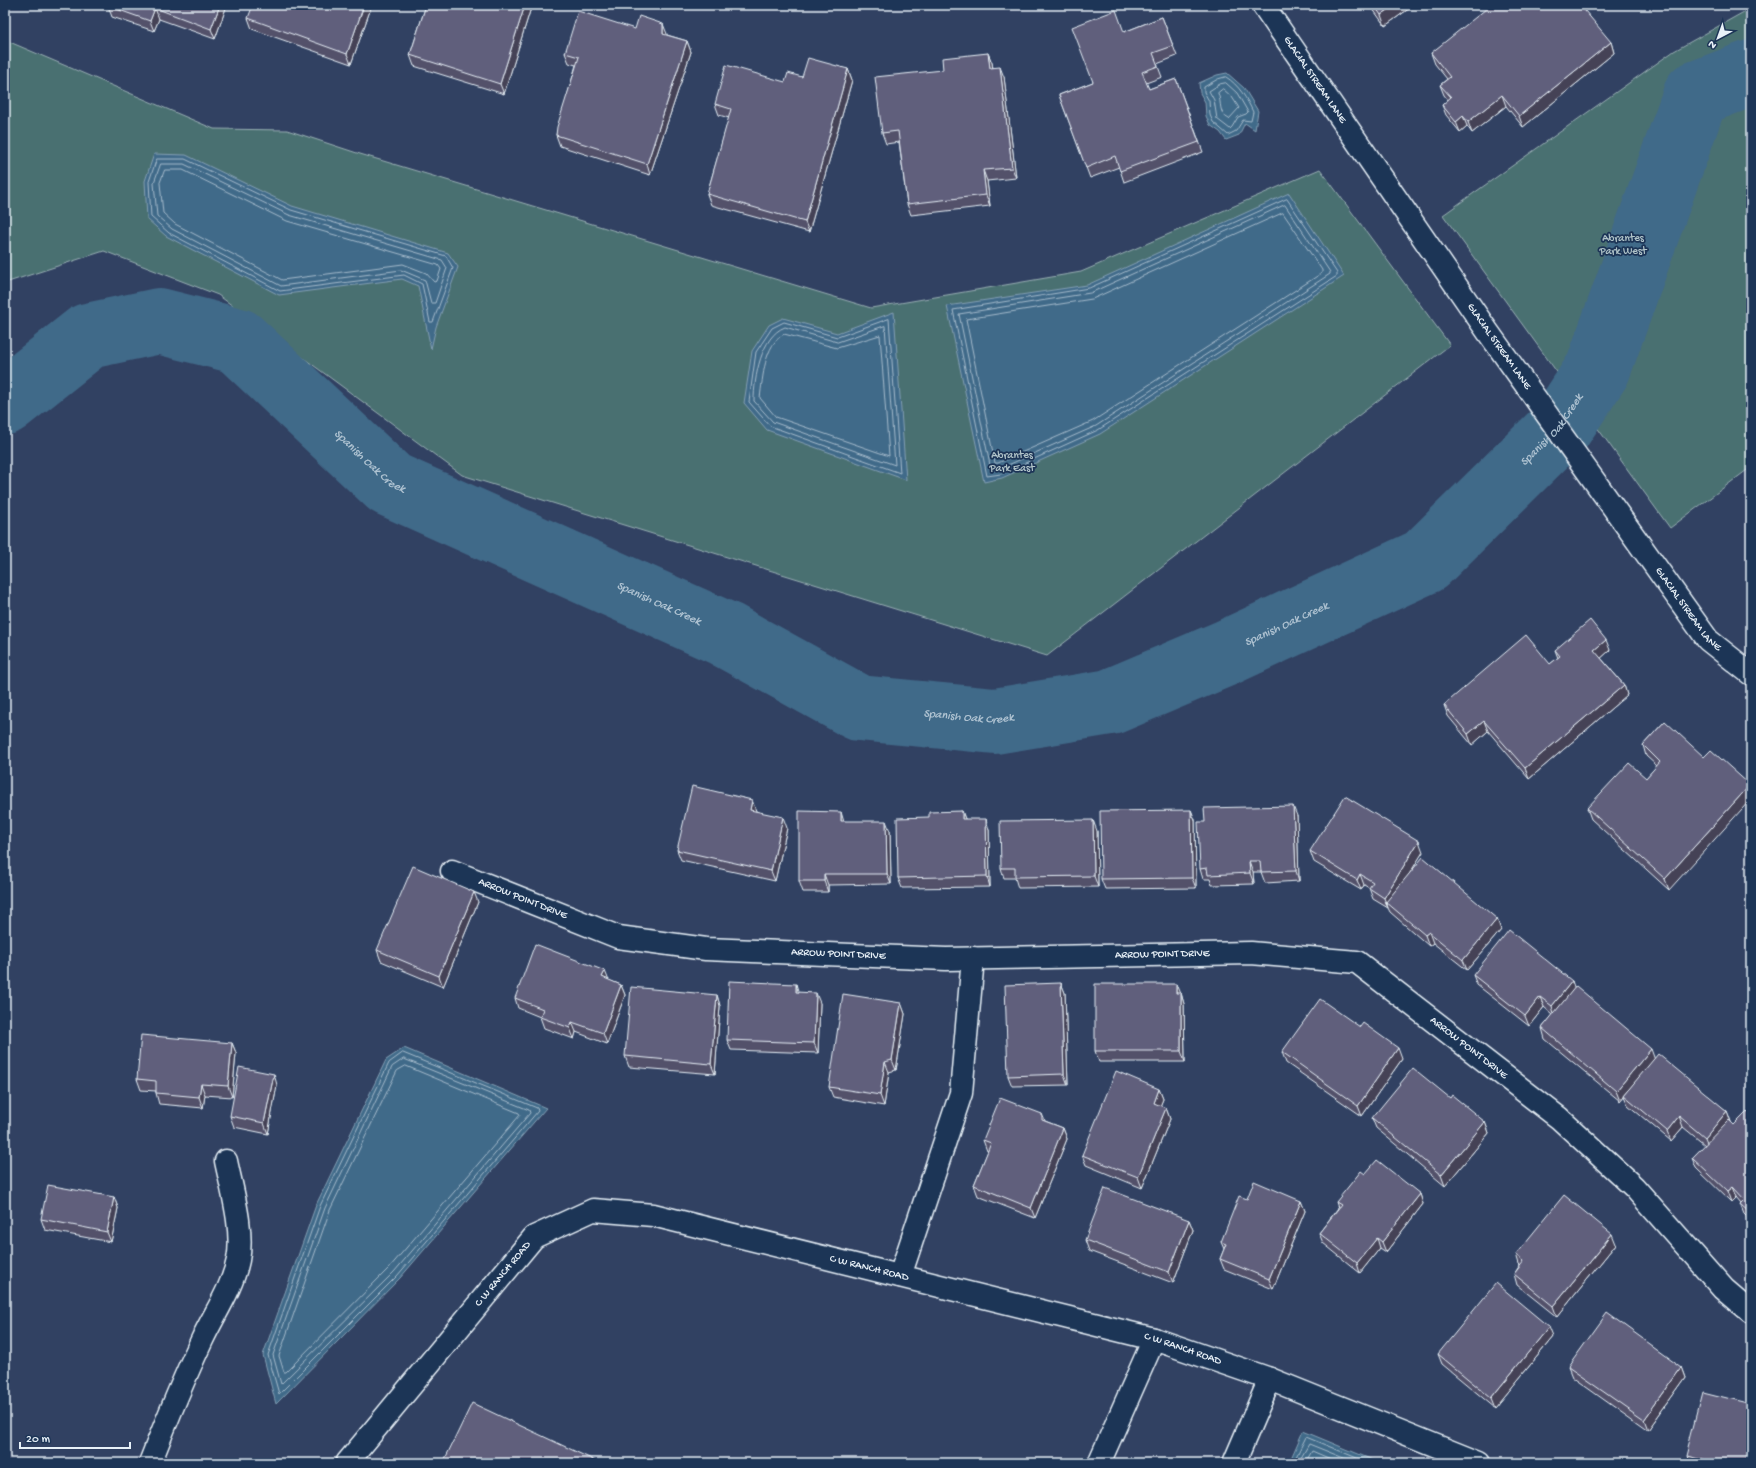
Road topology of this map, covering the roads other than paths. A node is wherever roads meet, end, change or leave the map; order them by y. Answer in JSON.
{"nodes":[{"id":1,"x":1263,"y":5,"type":"edge"},
{"id":2,"x":1751,"y":674,"type":"edge"},
{"id":3,"x":452,"y":871,"type":"dead end"},
{"id":4,"x":973,"y":958,"type":"junction"},
{"id":5,"x":226,"y":1161,"type":"dead end"},
{"id":6,"x":900,"y":1276,"type":"junction"},
{"id":7,"x":1751,"y":1312,"type":"edge"},
{"id":8,"x":1154,"y":1339,"type":"junction"},
{"id":9,"x":1270,"y":1379,"type":"junction"},
{"id":10,"x":150,"y":1463,"type":"edge"},
{"id":11,"x":347,"y":1463,"type":"edge"},
{"id":12,"x":1099,"y":1463,"type":"edge"},
{"id":13,"x":1234,"y":1463,"type":"edge"},
{"id":14,"x":1479,"y":1463,"type":"edge"}],
"edges":[{"from":1,"to":2,"type":"street","name":"GLACIAL STREAM LANE"},
{"from":3,"to":4,"type":"street","name":"ARROW POINT DRIVE"},
{"from":4,"to":6,"type":"street"},
{"from":4,"to":7,"type":"street","name":"ARROW POINT DRIVE"},
{"from":5,"to":10,"type":"street"},
{"from":6,"to":8,"type":"street","name":"C W RANCH ROAD"},
{"from":6,"to":11,"type":"street","name":"C W RANCH ROAD"},
{"from":8,"to":9,"type":"street","name":"C W RANCH ROAD"},
{"from":8,"to":12,"type":"street"},
{"from":9,"to":13,"type":"street"},
{"from":9,"to":14,"type":"street","name":"C W RANCH ROAD"}]}
